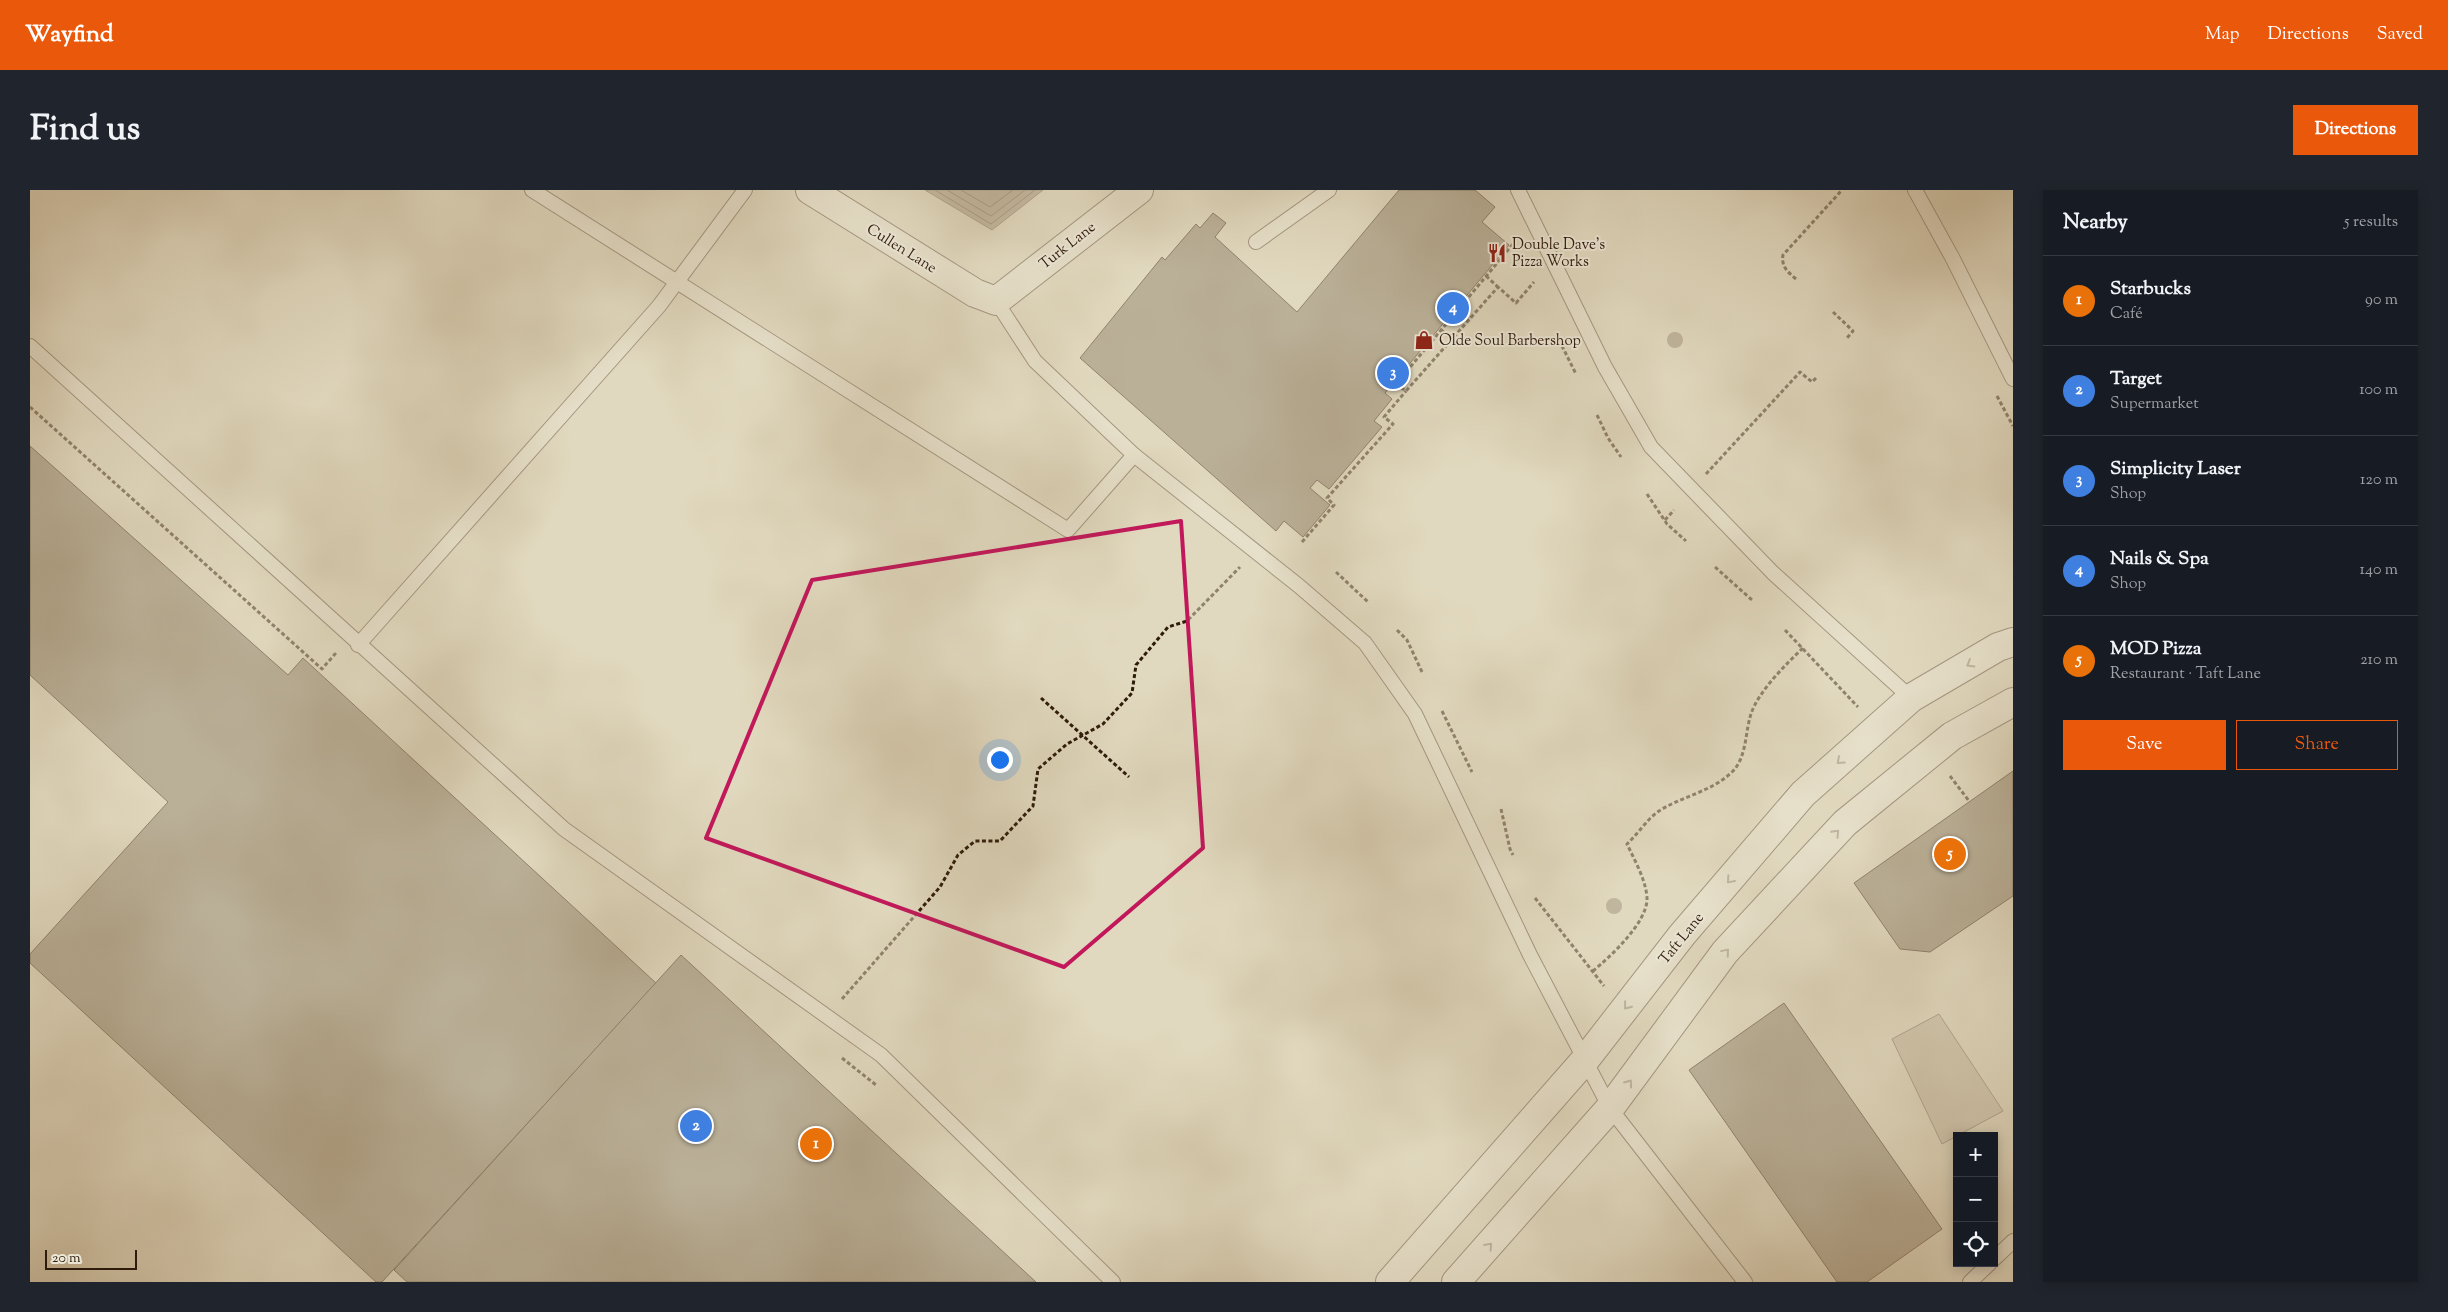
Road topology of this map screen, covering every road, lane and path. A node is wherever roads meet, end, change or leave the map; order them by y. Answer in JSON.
{"nodes":[{"id":1,"x":532,"y":190,"type":"edge"},
{"id":2,"x":745,"y":190,"type":"edge"},
{"id":3,"x":810,"y":190,"type":"edge"},
{"id":4,"x":1139,"y":190,"type":"edge"},
{"id":5,"x":1329,"y":190,"type":"edge"},
{"id":6,"x":1518,"y":190,"type":"edge"},
{"id":7,"x":1842,"y":190,"type":"edge"},
{"id":8,"x":1915,"y":190,"type":"edge"},
{"id":9,"x":1256,"y":242,"type":"dead end"},
{"id":10,"x":1513,"y":244,"type":"dead end"},
{"id":11,"x":1486,"y":276,"type":"junction"},
{"id":12,"x":1796,"y":279,"type":"dead end"},
{"id":13,"x":678,"y":281,"type":"junction"},
{"id":14,"x":1534,"y":282,"type":"dead end"},
{"id":15,"x":1498,"y":287,"type":"junction"},
{"id":16,"x":996,"y":301,"type":"junction"},
{"id":17,"x":1833,"y":312,"type":"dead end"},
{"id":18,"x":1441,"y":330,"type":"junction"},
{"id":19,"x":1556,"y":334,"type":"dead end"},
{"id":20,"x":1847,"y":338,"type":"dead end"},
{"id":21,"x":1452,"y":339,"type":"junction"},
{"id":22,"x":30,"y":346,"type":"edge"},
{"id":23,"x":1576,"y":374,"type":"dead end"},
{"id":24,"x":1817,"y":376,"type":"dead end"},
{"id":25,"x":2013,"y":378,"type":"edge"},
{"id":26,"x":1995,"y":391,"type":"dead end"},
{"id":27,"x":1406,"y":392,"type":"junction"},
{"id":28,"x":1597,"y":414,"type":"dead end"},
{"id":29,"x":2013,"y":426,"type":"edge"},
{"id":30,"x":1134,"y":455,"type":"junction"},
{"id":31,"x":1622,"y":457,"type":"dead end"},
{"id":32,"x":1704,"y":476,"type":"dead end"},
{"id":33,"x":1647,"y":494,"type":"dead end"},
{"id":34,"x":1674,"y":510,"type":"dead end"},
{"id":35,"x":1665,"y":520,"type":"junction"},
{"id":36,"x":1686,"y":541,"type":"dead end"},
{"id":37,"x":1302,"y":542,"type":"dead end"},
{"id":38,"x":1253,"y":550,"type":"junction"},
{"id":39,"x":1715,"y":567,"type":"dead end"},
{"id":40,"x":1336,"y":572,"type":"dead end"},
{"id":41,"x":1752,"y":600,"type":"dead end"},
{"id":42,"x":1368,"y":602,"type":"dead end"},
{"id":43,"x":1397,"y":630,"type":"dead end"},
{"id":44,"x":1785,"y":630,"type":"dead end"},
{"id":45,"x":2013,"y":642,"type":"edge"},
{"id":46,"x":358,"y":645,"type":"junction"},
{"id":47,"x":1803,"y":648,"type":"junction"},
{"id":48,"x":1422,"y":672,"type":"dead end"},
{"id":49,"x":1041,"y":698,"type":"dead end"},
{"id":50,"x":1911,"y":698,"type":"junction"},
{"id":51,"x":2013,"y":702,"type":"edge"},
{"id":52,"x":1442,"y":710,"type":"dead end"},
{"id":53,"x":1864,"y":712,"type":"dead end"},
{"id":54,"x":1083,"y":736,"type":"junction"},
{"id":55,"x":1472,"y":772,"type":"dead end"},
{"id":56,"x":1949,"y":774,"type":"dead end"},
{"id":57,"x":1129,"y":777,"type":"dead end"},
{"id":58,"x":1969,"y":801,"type":"dead end"},
{"id":59,"x":1501,"y":809,"type":"dead end"},
{"id":60,"x":1513,"y":855,"type":"dead end"},
{"id":61,"x":1536,"y":898,"type":"dead end"},
{"id":62,"x":1593,"y":971,"type":"junction"},
{"id":63,"x":1604,"y":986,"type":"dead end"},
{"id":64,"x":827,"y":1016,"type":"junction"},
{"id":65,"x":1585,"y":1060,"type":"junction"},
{"id":66,"x":1610,"y":1108,"type":"junction"},
{"id":67,"x":2013,"y":1241,"type":"edge"},
{"id":68,"x":1998,"y":1255,"type":"edge"},
{"id":69,"x":1986,"y":1267,"type":"edge"},
{"id":70,"x":1113,"y":1282,"type":"edge"},
{"id":71,"x":1390,"y":1282,"type":"edge"},
{"id":72,"x":1456,"y":1282,"type":"edge"},
{"id":73,"x":1745,"y":1282,"type":"edge"},
{"id":74,"x":1970,"y":1282,"type":"edge"}],
"edges":[{"from":1,"to":13,"type":"lane"},
{"from":2,"to":13,"type":"lane"},
{"from":3,"to":16,"type":"street","name":"Cullen Lane"},
{"from":4,"to":16,"type":"street","name":"Turk Lane"},
{"from":5,"to":9,"type":"lane"},
{"from":6,"to":50,"type":"lane"},
{"from":7,"to":12,"type":"path"},
{"from":8,"to":25,"type":"lane"},
{"from":10,"to":11,"type":"path"},
{"from":11,"to":15,"type":"path"},
{"from":11,"to":18,"type":"path"},
{"from":13,"to":30,"type":"lane"},
{"from":13,"to":46,"type":"lane"},
{"from":14,"to":15,"type":"path"},
{"from":15,"to":21,"type":"path"},
{"from":16,"to":30,"type":"lane"},
{"from":17,"to":20,"type":"path"},
{"from":18,"to":21,"type":"path"},
{"from":18,"to":27,"type":"path"},
{"from":19,"to":23,"type":"path"},
{"from":21,"to":27,"type":"path"},
{"from":22,"to":46,"type":"lane"},
{"from":24,"to":32,"type":"path"},
{"from":26,"to":29,"type":"path"},
{"from":27,"to":37,"type":"path"},
{"from":28,"to":31,"type":"path"},
{"from":30,"to":38,"type":"lane"},
{"from":33,"to":35,"type":"path"},
{"from":34,"to":35,"type":"path"},
{"from":35,"to":36,"type":"path"},
{"from":38,"to":54,"type":"path"},
{"from":38,"to":65,"type":"lane"},
{"from":39,"to":41,"type":"path"},
{"from":40,"to":42,"type":"path"},
{"from":43,"to":48,"type":"path"},
{"from":44,"to":47,"type":"path"},
{"from":45,"to":50,"type":"street","name":"Taft Lane","one_way":true},
{"from":46,"to":64,"type":"lane"},
{"from":47,"to":53,"type":"path"},
{"from":47,"to":62,"type":"path"},
{"from":49,"to":54,"type":"path"},
{"from":50,"to":65,"type":"street","name":"Taft Lane","one_way":true},
{"from":66,"to":51,"type":"street","one_way":true},
{"from":52,"to":55,"type":"path"},
{"from":54,"to":57,"type":"path"},
{"from":54,"to":64,"type":"path"},
{"from":56,"to":58,"type":"path"},
{"from":59,"to":60,"type":"path"},
{"from":61,"to":62,"type":"path"},
{"from":62,"to":63,"type":"path"},
{"from":64,"to":70,"type":"lane"},
{"from":65,"to":66,"type":"lane"},
{"from":65,"to":71,"type":"street","name":"Taft Lane"},
{"from":72,"to":66,"type":"street","one_way":true},
{"from":66,"to":73,"type":"lane"},
{"from":67,"to":68,"type":"lane"},
{"from":69,"to":74,"type":"lane"}]}
